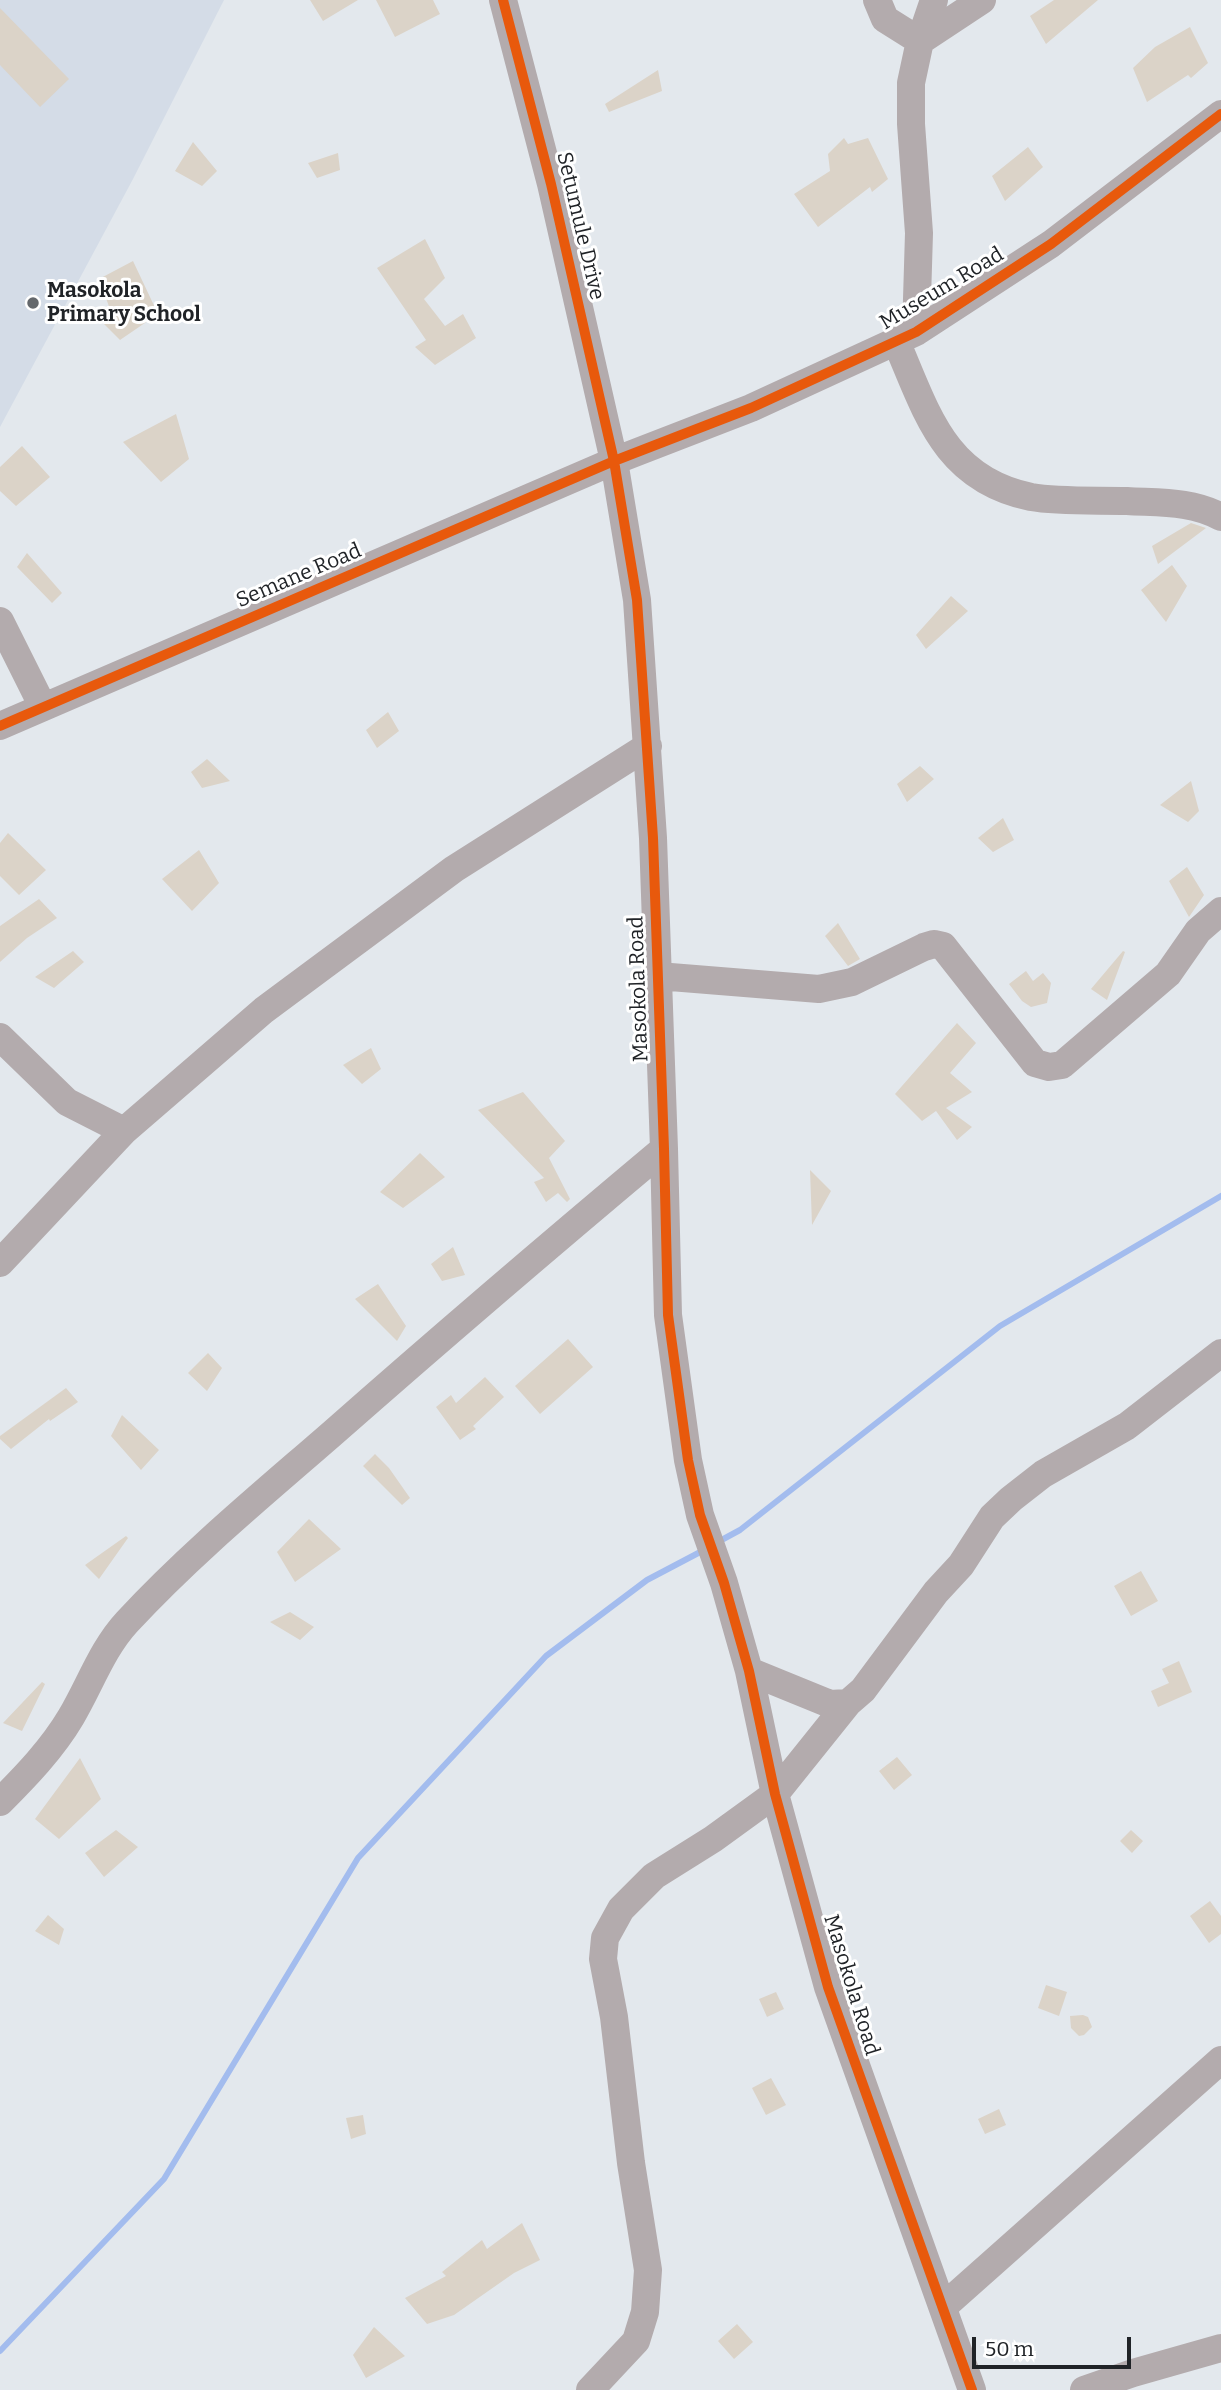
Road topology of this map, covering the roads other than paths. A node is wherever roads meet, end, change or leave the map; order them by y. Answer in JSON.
{"nodes":[{"id":1,"x":503,"y":0,"type":"edge"},
{"id":2,"x":877,"y":0,"type":"edge"},
{"id":3,"x":934,"y":0,"type":"edge"},
{"id":4,"x":982,"y":0,"type":"edge"},
{"id":5,"x":920,"y":41,"type":"junction"},
{"id":6,"x":1221,"y":114,"type":"edge"},
{"id":7,"x":906,"y":336,"type":"junction"},
{"id":8,"x":614,"y":461,"type":"junction"},
{"id":9,"x":1219,"y":512,"type":"edge"},
{"id":10,"x":0,"y":621,"type":"edge"},
{"id":11,"x":43,"y":707,"type":"junction"},
{"id":12,"x":0,"y":726,"type":"edge"},
{"id":13,"x":648,"y":746,"type":"junction"},
{"id":14,"x":1221,"y":911,"type":"edge"},
{"id":15,"x":658,"y":976,"type":"junction"},
{"id":16,"x":0,"y":1037,"type":"edge"},
{"id":17,"x":124,"y":1131,"type":"junction"},
{"id":18,"x":664,"y":1149,"type":"junction"},
{"id":19,"x":0,"y":1262,"type":"edge"},
{"id":20,"x":1221,"y":1353,"type":"edge"},
{"id":21,"x":749,"y":1671,"type":"junction"},
{"id":22,"x":848,"y":1703,"type":"junction"},
{"id":23,"x":775,"y":1794,"type":"junction"},
{"id":24,"x":0,"y":1802,"type":"edge"},
{"id":25,"x":1221,"y":2060,"type":"edge"},
{"id":26,"x":943,"y":2307,"type":"junction"},
{"id":27,"x":1221,"y":2348,"type":"edge"},
{"id":28,"x":590,"y":2390,"type":"edge"},
{"id":29,"x":972,"y":2390,"type":"edge"},
{"id":30,"x":1084,"y":2390,"type":"edge"}],
"edges":[{"from":1,"to":8,"type":"street","name":"Setumule Drive"},
{"from":2,"to":5,"type":"street"},
{"from":3,"to":5,"type":"street"},
{"from":4,"to":5,"type":"street"},
{"from":5,"to":7,"type":"street"},
{"from":6,"to":7,"type":"street","name":"Museum Road"},
{"from":7,"to":8,"type":"street","name":"Museum Road"},
{"from":7,"to":9,"type":"street"},
{"from":8,"to":11,"type":"street","name":"Semane Road"},
{"from":8,"to":13,"type":"street","name":"Masokola Road"},
{"from":10,"to":11,"type":"street"},
{"from":11,"to":12,"type":"street","name":"Semane Road"},
{"from":13,"to":15,"type":"street","name":"Masokola Road"},
{"from":13,"to":17,"type":"street"},
{"from":14,"to":15,"type":"street"},
{"from":15,"to":18,"type":"street","name":"Masokola Road"},
{"from":16,"to":17,"type":"street"},
{"from":17,"to":19,"type":"street"},
{"from":18,"to":21,"type":"street","name":"Masokola Road"},
{"from":18,"to":24,"type":"street"},
{"from":20,"to":22,"type":"street"},
{"from":21,"to":22,"type":"street"},
{"from":21,"to":23,"type":"street","name":"Masokola Road"},
{"from":22,"to":23,"type":"street"},
{"from":23,"to":26,"type":"street","name":"Masokola Road"},
{"from":23,"to":28,"type":"street"},
{"from":25,"to":26,"type":"street"},
{"from":26,"to":29,"type":"street","name":"Masokola Road"},
{"from":27,"to":30,"type":"street"}]}
